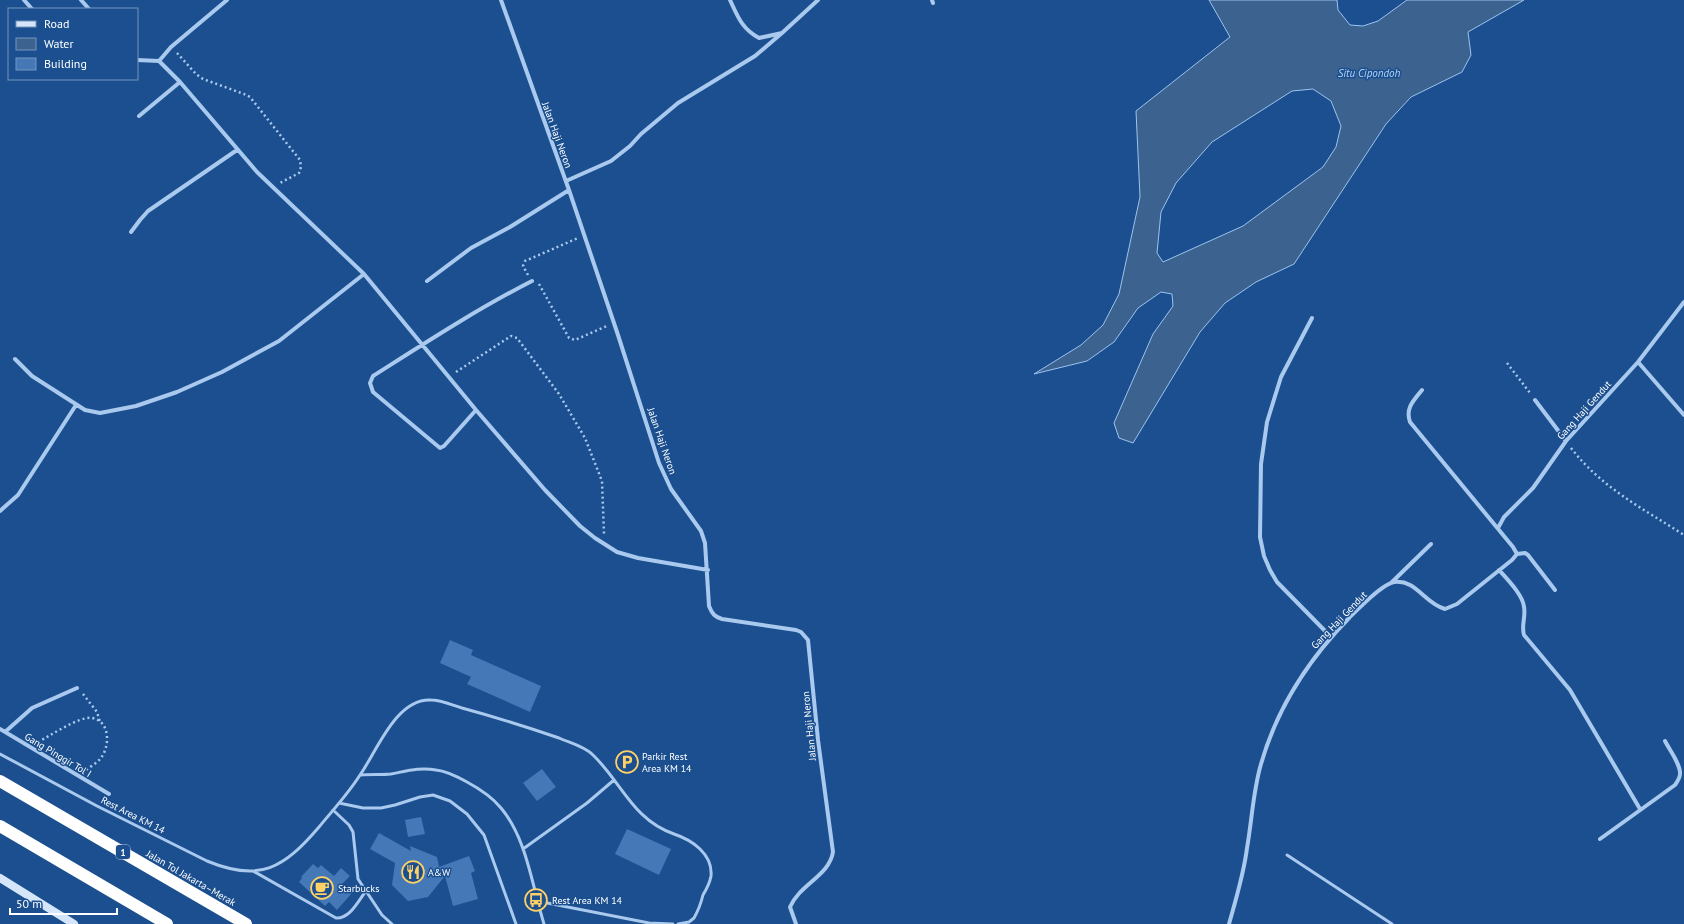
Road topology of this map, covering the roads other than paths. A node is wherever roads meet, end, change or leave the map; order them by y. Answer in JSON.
{"nodes":[{"id":1,"x":24,"y":0,"type":"edge"},
{"id":2,"x":81,"y":0,"type":"edge"},
{"id":3,"x":227,"y":0,"type":"edge"},
{"id":4,"x":501,"y":0,"type":"edge"},
{"id":5,"x":730,"y":0,"type":"edge"},
{"id":6,"x":818,"y":0,"type":"edge"},
{"id":7,"x":31,"y":8,"type":"edge"},
{"id":8,"x":88,"y":8,"type":"edge"},
{"id":9,"x":782,"y":34,"type":"junction"},
{"id":10,"x":138,"y":60,"type":"edge"},
{"id":11,"x":159,"y":61,"type":"junction"},
{"id":12,"x":180,"y":82,"type":"junction"},
{"id":13,"x":139,"y":116,"type":"dead end"},
{"id":14,"x":237,"y":150,"type":"junction"},
{"id":15,"x":566,"y":181,"type":"junction"},
{"id":16,"x":569,"y":190,"type":"junction"},
{"id":17,"x":131,"y":232,"type":"dead end"},
{"id":18,"x":364,"y":274,"type":"junction"},
{"id":19,"x":427,"y":281,"type":"dead end"},
{"id":20,"x":532,"y":281,"type":"road end"},
{"id":21,"x":1684,"y":302,"type":"edge"},
{"id":22,"x":1312,"y":318,"type":"dead end"},
{"id":23,"x":422,"y":345,"type":"junction"},
{"id":24,"x":15,"y":359,"type":"dead end"},
{"id":25,"x":1638,"y":362,"type":"junction"},
{"id":26,"x":1422,"y":390,"type":"dead end"},
{"id":27,"x":1535,"y":400,"type":"road end"},
{"id":28,"x":76,"y":405,"type":"junction"},
{"id":29,"x":476,"y":410,"type":"junction"},
{"id":30,"x":1684,"y":415,"type":"edge"},
{"id":31,"x":1566,"y":441,"type":"junction"},
{"id":32,"x":0,"y":511,"type":"edge"},
{"id":33,"x":1498,"y":528,"type":"junction"},
{"id":34,"x":1431,"y":544,"type":"dead end"},
{"id":35,"x":1517,"y":554,"type":"junction"},
{"id":36,"x":708,"y":570,"type":"junction"},
{"id":37,"x":1499,"y":570,"type":"junction"},
{"id":38,"x":1392,"y":582,"type":"junction"},
{"id":39,"x":1555,"y":590,"type":"dead end"},
{"id":40,"x":1331,"y":637,"type":"junction"},
{"id":41,"x":77,"y":688,"type":"road end"},
{"id":42,"x":0,"y":729,"type":"edge"},
{"id":43,"x":5,"y":732,"type":"junction"},
{"id":44,"x":1665,"y":741,"type":"dead end"},
{"id":45,"x":0,"y":754,"type":"edge"},
{"id":46,"x":361,"y":775,"type":"junction"},
{"id":47,"x":614,"y":780,"type":"junction"},
{"id":48,"x":0,"y":781,"type":"edge"},
{"id":49,"x":108,"y":794,"type":"dead end"},
{"id":50,"x":339,"y":803,"type":"junction"},
{"id":51,"x":1640,"y":809,"type":"junction"},
{"id":52,"x":333,"y":810,"type":"junction"},
{"id":53,"x":0,"y":826,"type":"edge"},
{"id":54,"x":1600,"y":839,"type":"dead end"},
{"id":55,"x":523,"y":849,"type":"junction"},
{"id":56,"x":1287,"y":855,"type":"dead end"},
{"id":57,"x":253,"y":871,"type":"junction"},
{"id":58,"x":0,"y":878,"type":"edge"},
{"id":59,"x":366,"y":890,"type":"junction"},
{"id":60,"x":537,"y":901,"type":"junction"},
{"id":61,"x":74,"y":924,"type":"edge"},
{"id":62,"x":167,"y":924,"type":"edge"},
{"id":63,"x":246,"y":924,"type":"edge"},
{"id":64,"x":392,"y":924,"type":"edge"},
{"id":65,"x":516,"y":924,"type":"edge"},
{"id":66,"x":544,"y":924,"type":"edge"},
{"id":67,"x":673,"y":924,"type":"edge"},
{"id":68,"x":678,"y":924,"type":"edge"},
{"id":69,"x":796,"y":924,"type":"edge"},
{"id":70,"x":1229,"y":924,"type":"edge"},
{"id":71,"x":1392,"y":924,"type":"edge"}],
"edges":[{"from":1,"to":7,"type":"street"},
{"from":2,"to":8,"type":"street"},
{"from":3,"to":11,"type":"street"},
{"from":4,"to":15,"type":"street","name":"Jalan Haji Neron"},
{"from":5,"to":9,"type":"street"},
{"from":6,"to":9,"type":"street"},
{"from":9,"to":15,"type":"street"},
{"from":10,"to":11,"type":"street"},
{"from":11,"to":12,"type":"street"},
{"from":12,"to":13,"type":"street"},
{"from":12,"to":14,"type":"street"},
{"from":14,"to":17,"type":"street"},
{"from":14,"to":18,"type":"street"},
{"from":15,"to":16,"type":"street","name":"Jalan Haji Neron"},
{"from":16,"to":19,"type":"street"},
{"from":16,"to":36,"type":"street","name":"Jalan Haji Neron"},
{"from":18,"to":23,"type":"street"},
{"from":18,"to":28,"type":"street"},
{"from":20,"to":23,"type":"street"},
{"from":21,"to":25,"type":"street","name":"Gang Haji Gendut"},
{"from":22,"to":40,"type":"street"},
{"from":23,"to":29,"type":"street"},
{"from":23,"to":29,"type":"street"},
{"from":24,"to":28,"type":"street"},
{"from":25,"to":30,"type":"street"},
{"from":25,"to":31,"type":"street","name":"Gang Haji Gendut"},
{"from":26,"to":33,"type":"street"},
{"from":27,"to":31,"type":"street"},
{"from":28,"to":32,"type":"street"},
{"from":29,"to":36,"type":"street"},
{"from":31,"to":33,"type":"street","name":"Gang Haji Gendut"},
{"from":33,"to":35,"type":"street"},
{"from":34,"to":38,"type":"street","name":"Gang Haji Gendut"},
{"from":35,"to":37,"type":"street"},
{"from":35,"to":39,"type":"street"},
{"from":36,"to":69,"type":"street","name":"Jalan Haji Neron"},
{"from":37,"to":38,"type":"street"},
{"from":37,"to":51,"type":"street"},
{"from":38,"to":40,"type":"street","name":"Gang Haji Gendut"},
{"from":40,"to":70,"type":"street","name":"Gang Haji Gendut"},
{"from":41,"to":43,"type":"street"},
{"from":42,"to":43,"type":"street","name":"Gang Pinggir Tol I"},
{"from":43,"to":49,"type":"street","name":"Gang Pinggir Tol I"},
{"from":44,"to":51,"type":"street"},
{"from":45,"to":57,"type":"lane","name":"Rest Area KM 14"},
{"from":46,"to":47,"type":"lane"},
{"from":46,"to":50,"type":"lane"},
{"from":46,"to":55,"type":"lane"},
{"from":47,"to":55,"type":"lane"},
{"from":47,"to":68,"type":"lane"},
{"from":48,"to":63,"type":"highway","name":"Jalan Tol Jakarta–Merak","number":"1"},
{"from":50,"to":52,"type":"lane"},
{"from":50,"to":65,"type":"lane"},
{"from":51,"to":54,"type":"street"},
{"from":52,"to":57,"type":"lane","name":"Rest Area KM 14"},
{"from":52,"to":59,"type":"lane"},
{"from":53,"to":62,"type":"highway"},
{"from":55,"to":60,"type":"lane"},
{"from":56,"to":71,"type":"lane"},
{"from":57,"to":59,"type":"lane"},
{"from":58,"to":61,"type":"main road"},
{"from":59,"to":64,"type":"lane"},
{"from":60,"to":66,"type":"lane"},
{"from":60,"to":67,"type":"lane"}]}
